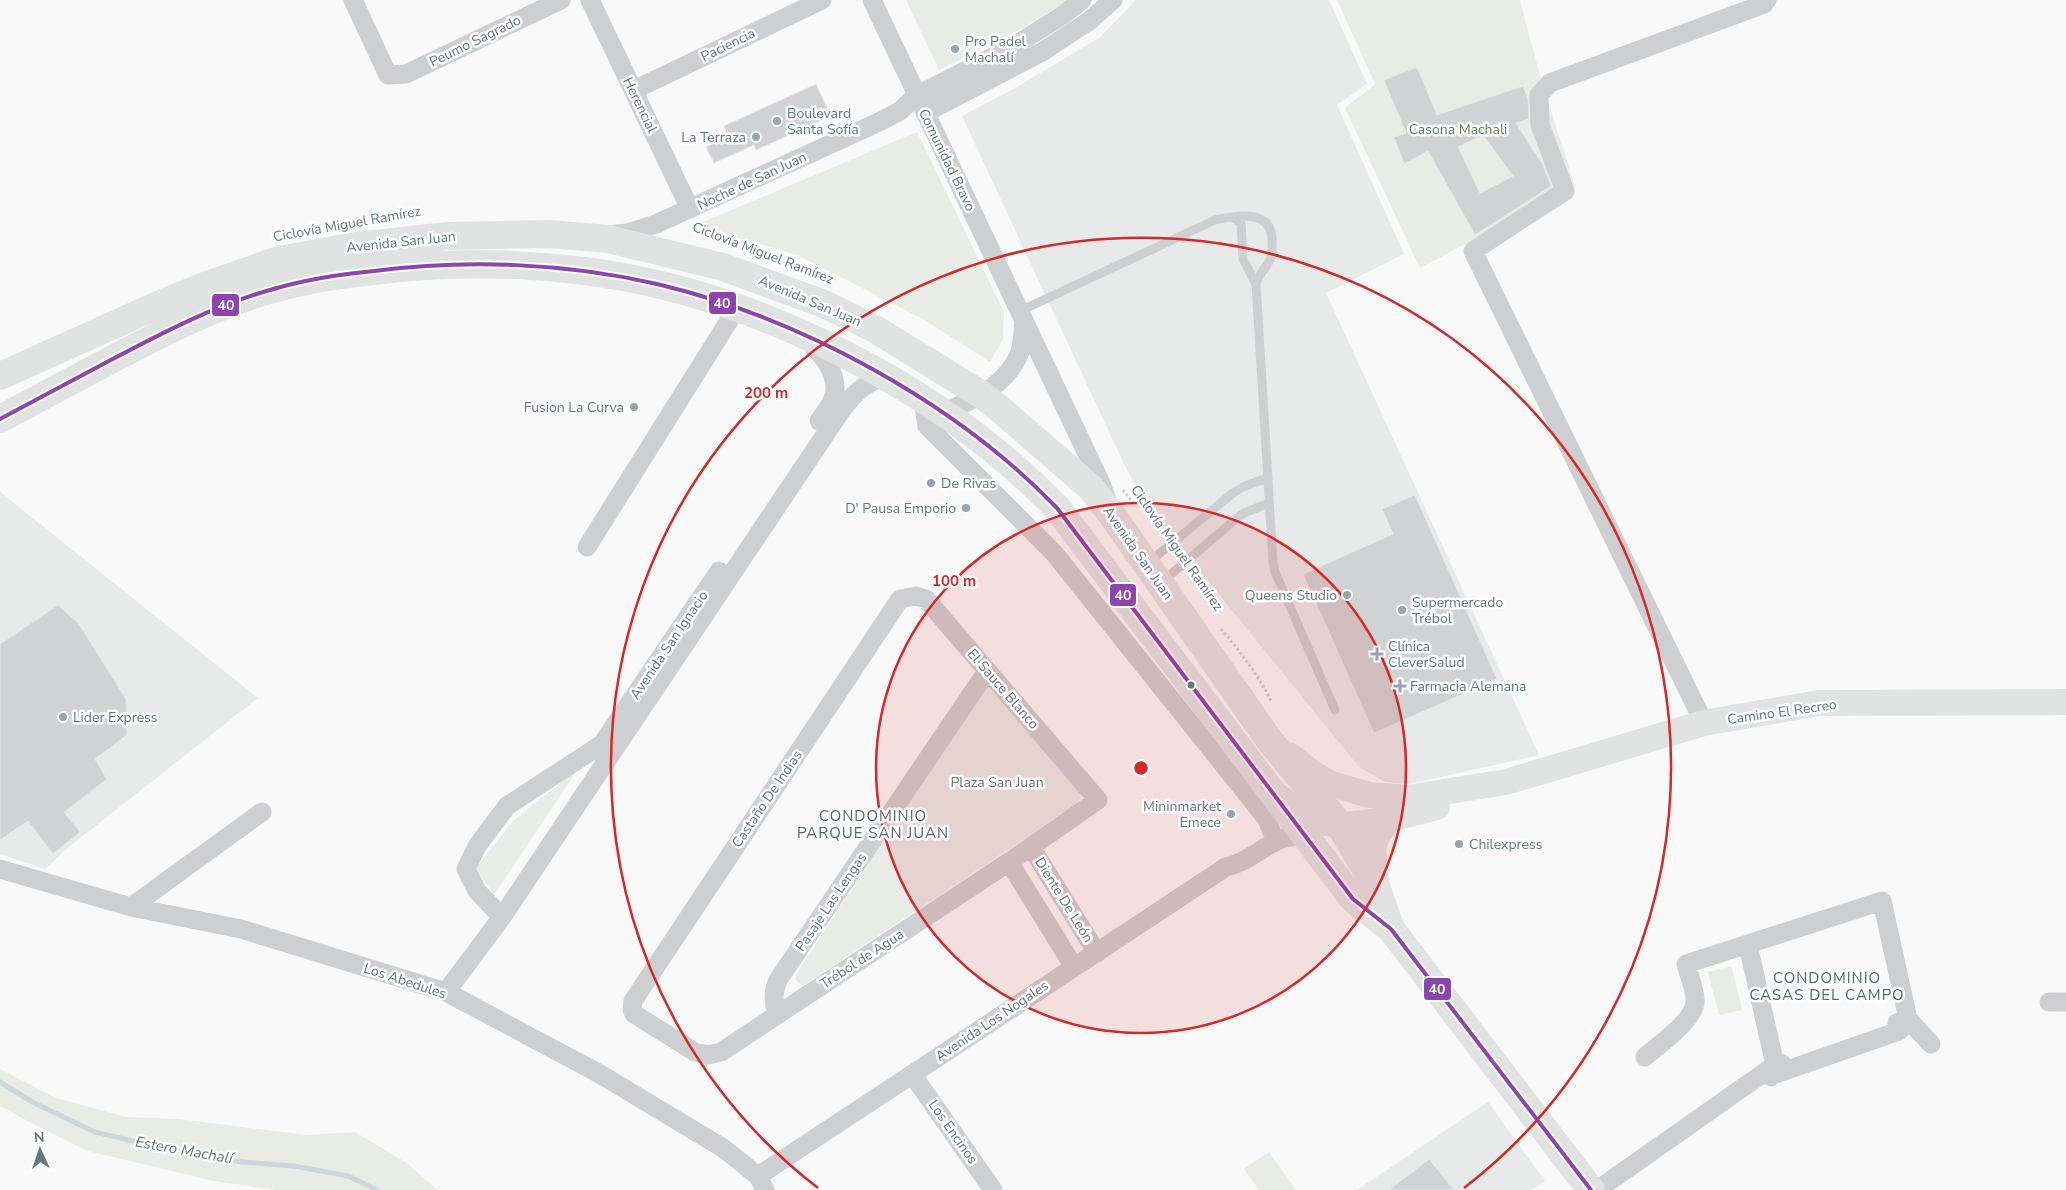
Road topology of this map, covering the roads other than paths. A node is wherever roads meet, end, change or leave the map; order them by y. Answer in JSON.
{"nodes":[{"id":1,"x":353,"y":0,"type":"edge"},
{"id":2,"x":561,"y":0,"type":"edge"},
{"id":3,"x":590,"y":0,"type":"edge"},
{"id":4,"x":822,"y":0,"type":"edge"},
{"id":5,"x":872,"y":0,"type":"edge"},
{"id":6,"x":1082,"y":0,"type":"edge"},
{"id":7,"x":1113,"y":0,"type":"edge"},
{"id":8,"x":1768,"y":0,"type":"edge"},
{"id":9,"x":634,"y":90,"type":"junction"},
{"id":10,"x":916,"y":96,"type":"junction"},
{"id":11,"x":925,"y":113,"type":"junction"},
{"id":12,"x":690,"y":210,"type":"junction"},
{"id":13,"x":1231,"y":217,"type":"junction"},
{"id":14,"x":577,"y":238,"type":"junction"},
{"id":15,"x":1256,"y":284,"type":"junction"},
{"id":16,"x":737,"y":308,"type":"junction"},
{"id":17,"x":1022,"y":316,"type":"junction"},
{"id":18,"x":804,"y":336,"type":"junction"},
{"id":19,"x":0,"y":376,"type":"edge"},
{"id":20,"x":884,"y":376,"type":"junction"},
{"id":21,"x":982,"y":395,"type":"junction"},
{"id":22,"x":932,"y":406,"type":"junction"},
{"id":23,"x":0,"y":420,"type":"edge"},
{"id":24,"x":1267,"y":478,"type":"junction"},
{"id":25,"x":1269,"y":503,"type":"junction"},
{"id":26,"x":1125,"y":513,"type":"junction"},
{"id":27,"x":586,"y":548,"type":"dead end"},
{"id":28,"x":730,"y":567,"type":"junction"},
{"id":29,"x":1154,"y":574,"type":"junction"},
{"id":30,"x":900,"y":599,"type":"joint"},
{"id":31,"x":987,"y":670,"type":"junction"},
{"id":32,"x":2066,"y":702,"type":"edge"},
{"id":33,"x":1336,"y":710,"type":"dead end"},
{"id":34,"x":1704,"y":723,"type":"junction"},
{"id":35,"x":1270,"y":740,"type":"junction"},
{"id":36,"x":608,"y":748,"type":"junction"},
{"id":37,"x":1506,"y":782,"type":"junction"},
{"id":38,"x":1275,"y":797,"type":"junction"},
{"id":39,"x":1098,"y":800,"type":"joint"},
{"id":40,"x":262,"y":812,"type":"dead end"},
{"id":41,"x":1388,"y":820,"type":"junction"},
{"id":42,"x":1339,"y":824,"type":"junction"},
{"id":43,"x":1271,"y":830,"type":"junction"},
{"id":44,"x":1305,"y":836,"type":"junction"},
{"id":45,"x":1031,"y":847,"type":"junction"},
{"id":46,"x":1009,"y":862,"type":"junction"},
{"id":47,"x":1226,"y":867,"type":"junction"},
{"id":48,"x":0,"y":869,"type":"edge"},
{"id":49,"x":1376,"y":886,"type":"junction"},
{"id":50,"x":131,"y":907,"type":"junction"},
{"id":51,"x":502,"y":917,"type":"junction"},
{"id":52,"x":1391,"y":929,"type":"junction"},
{"id":53,"x":1748,"y":945,"type":"junction"},
{"id":54,"x":1097,"y":953,"type":"junction"},
{"id":55,"x":1074,"y":967,"type":"junction"},
{"id":56,"x":446,"y":992,"type":"junction"},
{"id":57,"x":635,"y":998,"type":"joint"},
{"id":58,"x":777,"y":1014,"type":"junction"},
{"id":59,"x":1908,"y":1019,"type":"junction"},
{"id":60,"x":1930,"y":1044,"type":"dead end"},
{"id":61,"x":1645,"y":1057,"type":"dead end"},
{"id":62,"x":1774,"y":1070,"type":"junction"},
{"id":63,"x":912,"y":1074,"type":"junction"},
{"id":64,"x":761,"y":1183,"type":"edge"},
{"id":65,"x":993,"y":1190,"type":"edge"},
{"id":66,"x":1591,"y":1190,"type":"edge"},
{"id":67,"x":1597,"y":1190,"type":"edge"},
{"id":68,"x":1617,"y":1190,"type":"edge"}],
"edges":[{"from":1,"to":2,"type":"street","name":"Peumo Sagrado"},
{"from":3,"to":9,"type":"street","name":"Herencial"},
{"from":4,"to":9,"type":"street","name":"Paciencia"},
{"from":5,"to":10,"type":"street","name":"Comunidad Bravo"},
{"from":6,"to":10,"type":"street","name":"Noche de San Juan"},
{"from":7,"to":11,"type":"street"},
{"from":8,"to":34,"type":"street"},
{"from":9,"to":12,"type":"street","name":"Herencial"},
{"from":10,"to":11,"type":"street","name":"Comunidad Bravo"},
{"from":10,"to":12,"type":"street","name":"Noche de San Juan"},
{"from":11,"to":17,"type":"street","name":"Comunidad Bravo"},
{"from":12,"to":14,"type":"street","name":"Noche de San Juan"},
{"from":13,"to":15,"type":"lane"},
{"from":13,"to":15,"type":"lane"},
{"from":13,"to":17,"type":"lane"},
{"from":14,"to":19,"type":"main road","name":"Avenida San Juan"},
{"from":14,"to":21,"type":"main road","name":"Avenida San Juan"},
{"from":15,"to":24,"type":"lane"},
{"from":16,"to":18,"type":"main road","name":"Avenida San Juan"},
{"from":16,"to":23,"type":"main road","name":"Avenida San Juan"},
{"from":16,"to":27,"type":"street"},
{"from":17,"to":21,"type":"street"},
{"from":17,"to":26,"type":"street","name":"Comunidad Bravo"},
{"from":18,"to":20,"type":"main road","name":"Avenida San Juan"},
{"from":18,"to":28,"type":"street","name":"Avenida San Ignacio"},
{"from":20,"to":22,"type":"main road","name":"Avenida San Juan"},
{"from":20,"to":28,"type":"street","name":"Avenida San Ignacio"},
{"from":21,"to":22,"type":"street"},
{"from":21,"to":26,"type":"main road","name":"Avenida San Juan"},
{"from":22,"to":38,"type":"main road","name":"Avenida San Juan"},
{"from":22,"to":43,"type":"street"},
{"from":24,"to":25,"type":"lane"},
{"from":24,"to":29,"type":"lane"},
{"from":25,"to":29,"type":"lane"},
{"from":25,"to":33,"type":"lane"},
{"from":26,"to":29,"type":"main road","name":"Avenida San Juan"},
{"from":28,"to":36,"type":"street","name":"Avenida San Ignacio"},
{"from":29,"to":35,"type":"main road","name":"Avenida San Juan"},
{"from":30,"to":31,"type":"street","name":"El Sauce Blanco"},
{"from":30,"to":57,"type":"street","name":"Castaño De Indias"},
{"from":31,"to":39,"type":"street","name":"El Sauce Blanco"},
{"from":31,"to":58,"type":"street","name":"Pasaje Las Lengas"},
{"from":32,"to":34,"type":"main road","name":"Camino El Recreo"},
{"from":34,"to":37,"type":"main road","name":"Camino El Recreo"},
{"from":35,"to":37,"type":"main road","name":"Camino El Recreo"},
{"from":35,"to":42,"type":"main road","name":"Avenida San Juan"},
{"from":36,"to":51,"type":"street","name":"Avenida San Ignacio"},
{"from":36,"to":51,"type":"street","name":"Avenida San Ignacio"},
{"from":37,"to":41,"type":"main road","name":"Camino El Recreo"},
{"from":38,"to":42,"type":"main road","name":"Camino El Recreo"},
{"from":38,"to":43,"type":"street","name":"Avenida Los Nogales"},
{"from":38,"to":44,"type":"main road","name":"Avenida San Juan"},
{"from":39,"to":45,"type":"street","name":"Trébol de Agua"},
{"from":40,"to":50,"type":"street"},
{"from":41,"to":42,"type":"main road","name":"Camino El Recreo"},
{"from":41,"to":49,"type":"main road"},
{"from":42,"to":49,"type":"main road","name":"Avenida San Juan"},
{"from":43,"to":47,"type":"street","name":"Avenida Los Nogales"},
{"from":44,"to":47,"type":"street","name":"Avenida Los Nogales"},
{"from":44,"to":52,"type":"main road","name":"Avenida San Juan"},
{"from":45,"to":46,"type":"street","name":"Trébol de Agua"},
{"from":45,"to":54,"type":"street","name":"Diente De León"},
{"from":46,"to":55,"type":"street","name":"Diente De León"},
{"from":46,"to":58,"type":"street","name":"Trébol de Agua"},
{"from":47,"to":54,"type":"street","name":"Avenida Los Nogales"},
{"from":48,"to":50,"type":"street","name":"Los Abedules"},
{"from":49,"to":52,"type":"main road","name":"Avenida San Juan"},
{"from":50,"to":56,"type":"street","name":"Los Abedules"},
{"from":51,"to":56,"type":"street","name":"Avenida San Ignacio"},
{"from":52,"to":66,"type":"main road","name":"Avenida San Juan"},
{"from":53,"to":59,"type":"street"},
{"from":53,"to":61,"type":"street"},
{"from":53,"to":62,"type":"street"},
{"from":54,"to":55,"type":"street","name":"Avenida Los Nogales"},
{"from":55,"to":63,"type":"street","name":"Avenida Los Nogales"},
{"from":56,"to":64,"type":"street","name":"Los Abedules"},
{"from":57,"to":58,"type":"street","name":"Trébol de Agua"},
{"from":59,"to":60,"type":"street"},
{"from":59,"to":62,"type":"street"},
{"from":62,"to":67,"type":"street"},
{"from":62,"to":68,"type":"street"},
{"from":63,"to":64,"type":"street","name":"Avenida Los Nogales"},
{"from":63,"to":65,"type":"street","name":"Los Encinos"}]}
